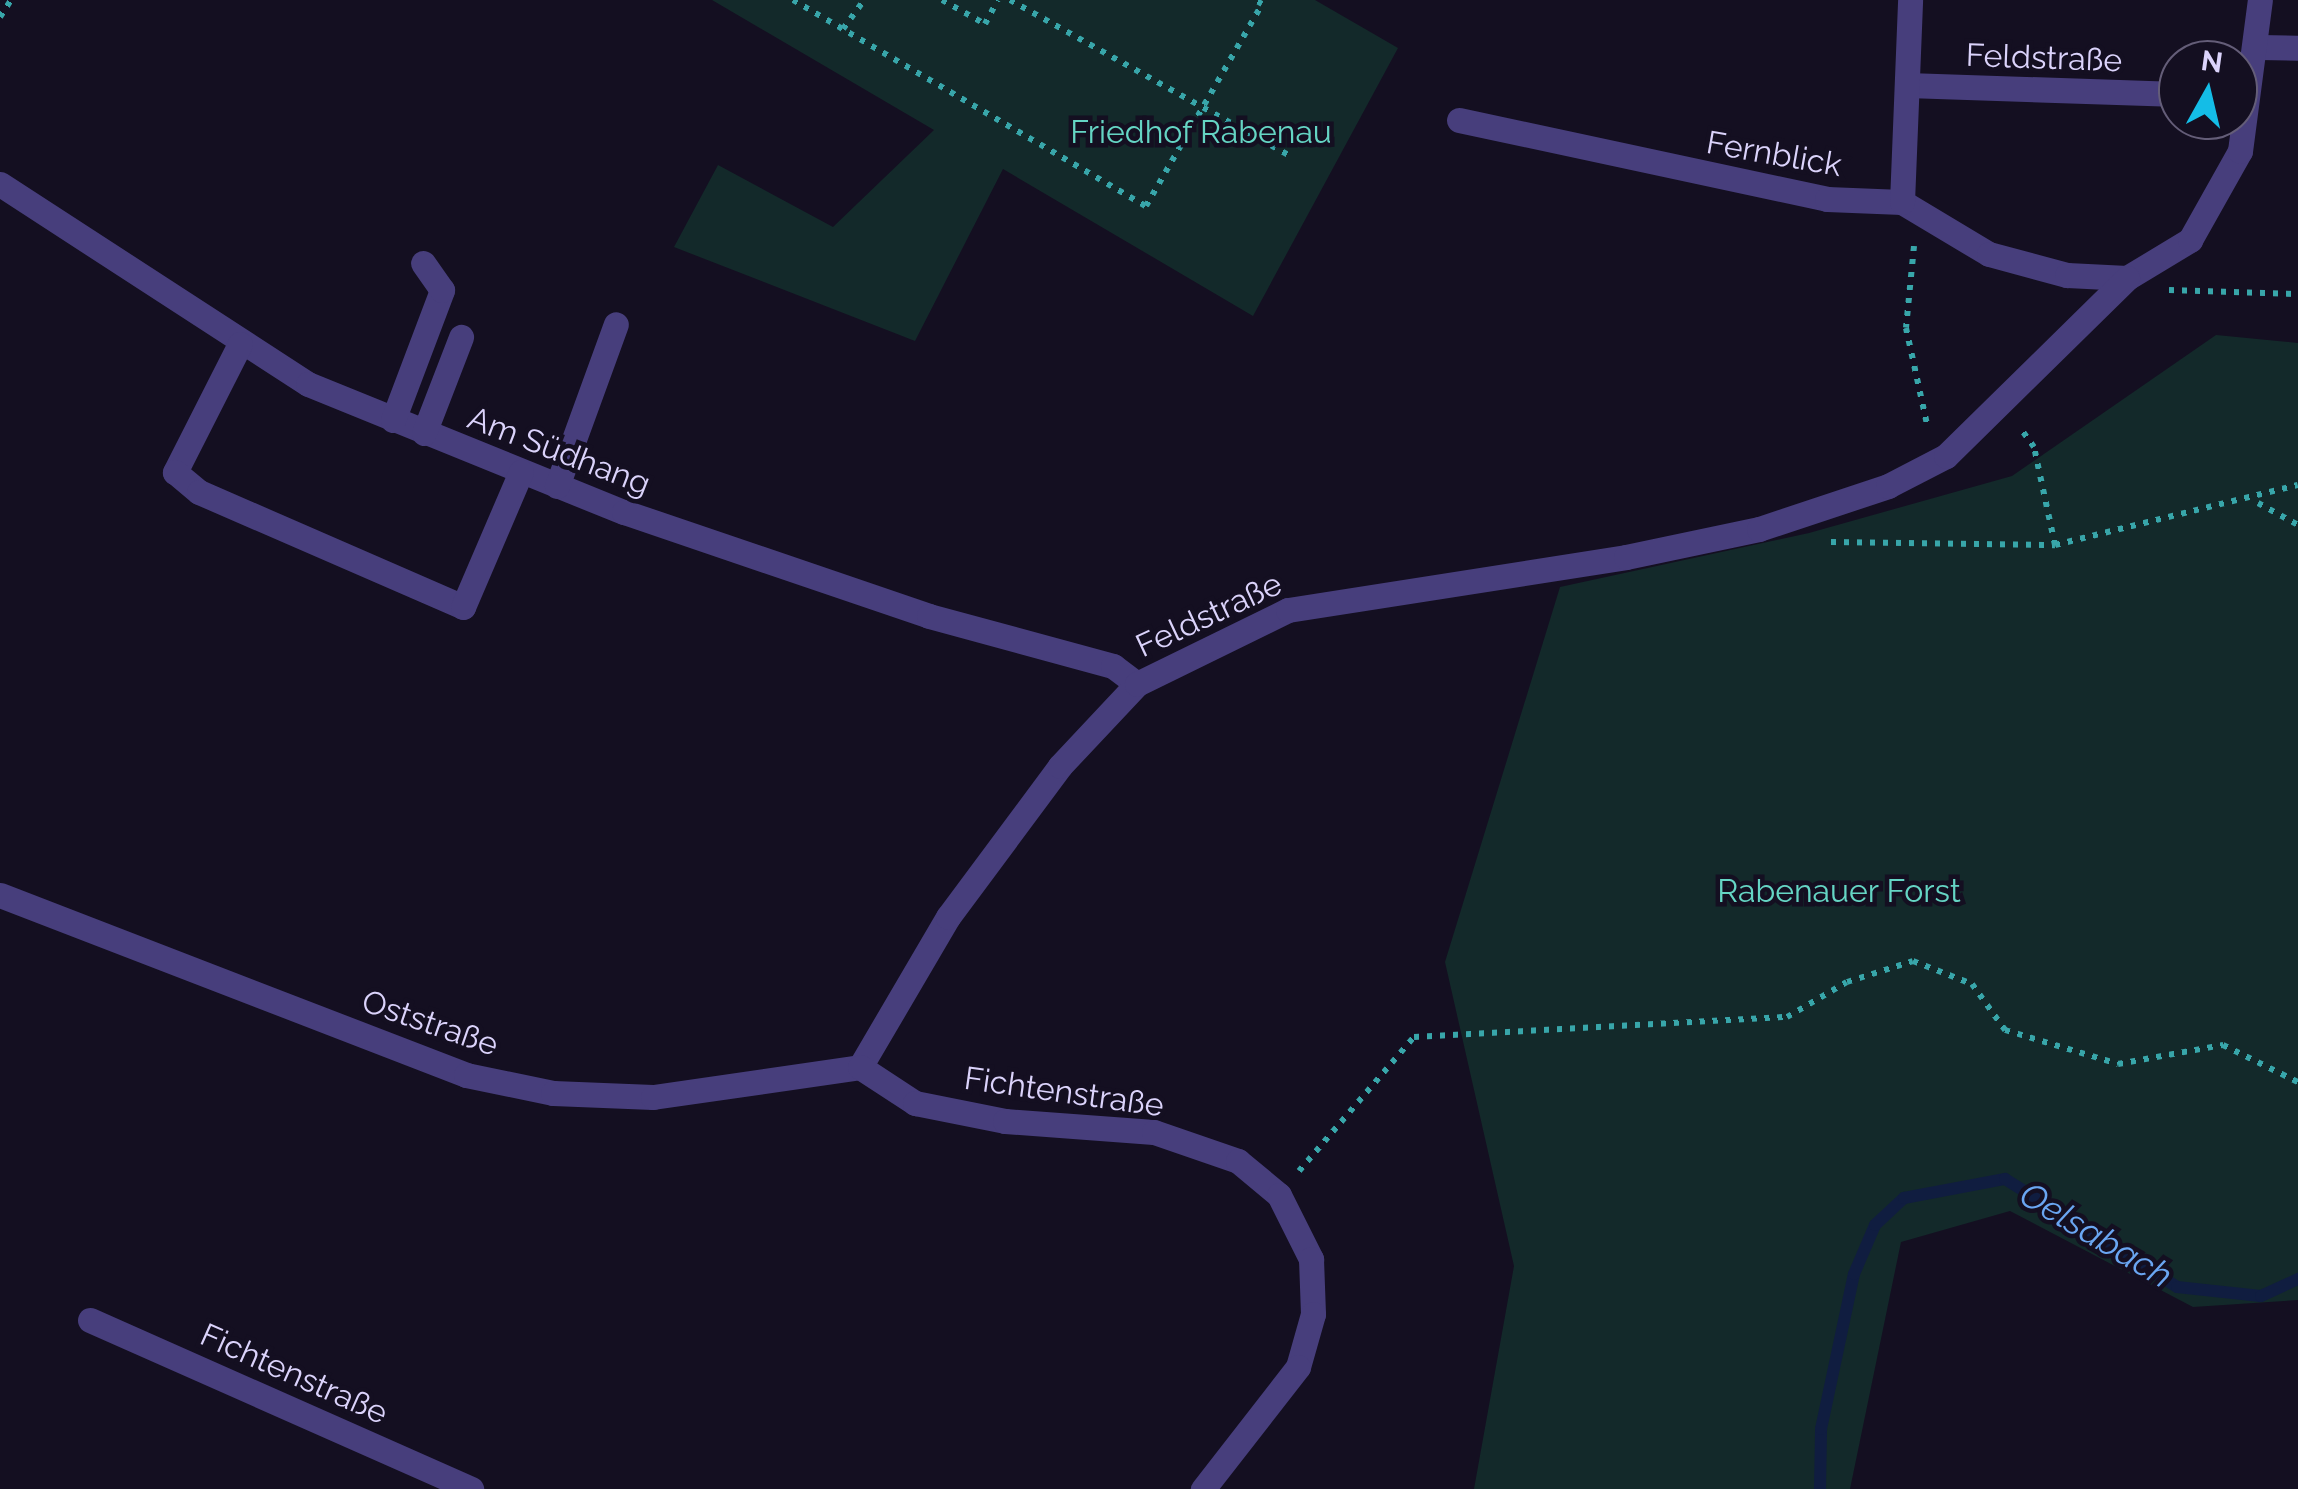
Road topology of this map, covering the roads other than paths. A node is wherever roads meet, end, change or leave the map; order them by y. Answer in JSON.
{"nodes":[{"id":1,"x":1910,"y":0,"type":"edge"},
{"id":2,"x":2260,"y":0,"type":"edge"},
{"id":3,"x":2259,"y":46,"type":"junction"},
{"id":4,"x":2298,"y":48,"type":"edge"},
{"id":5,"x":2258,"y":49,"type":"edge"},
{"id":6,"x":1908,"y":85,"type":"junction"},
{"id":7,"x":2158,"y":93,"type":"edge"},
{"id":8,"x":1459,"y":120,"type":"dead end"},
{"id":9,"x":2241,"y":140,"type":"edge"},
{"id":10,"x":0,"y":184,"type":"edge"},
{"id":11,"x":1902,"y":202,"type":"junction"},
{"id":12,"x":423,"y":263,"type":"dead end"},
{"id":13,"x":2127,"y":278,"type":"junction"},
{"id":14,"x":616,"y":324,"type":"dead end"},
{"id":15,"x":461,"y":337,"type":"dead end"},
{"id":16,"x":240,"y":344,"type":"junction"},
{"id":17,"x":393,"y":420,"type":"junction"},
{"id":18,"x":424,"y":433,"type":"junction"},
{"id":19,"x":521,"y":472,"type":"junction"},
{"id":20,"x":557,"y":486,"type":"junction"},
{"id":21,"x":1137,"y":684,"type":"junction"},
{"id":22,"x":0,"y":895,"type":"edge"},
{"id":23,"x":860,"y":1067,"type":"junction"},
{"id":24,"x":90,"y":1320,"type":"dead end"},
{"id":25,"x":471,"y":1489,"type":"edge"},
{"id":26,"x":1203,"y":1489,"type":"edge"}],
"edges":[{"from":1,"to":6,"type":"street"},
{"from":2,"to":3,"type":"street"},
{"from":3,"to":4,"type":"street"},
{"from":3,"to":5,"type":"street"},
{"from":6,"to":7,"type":"street","name":"Feldstraße"},
{"from":6,"to":11,"type":"street"},
{"from":8,"to":11,"type":"street","name":"Fernblick"},
{"from":9,"to":13,"type":"street"},
{"from":10,"to":16,"type":"street","name":"Am Südhang"},
{"from":11,"to":13,"type":"street","name":"Fernblick"},
{"from":12,"to":17,"type":"street"},
{"from":13,"to":21,"type":"street","name":"Feldstraße"},
{"from":14,"to":20,"type":"street"},
{"from":15,"to":18,"type":"street"},
{"from":16,"to":17,"type":"street","name":"Am Südhang"},
{"from":16,"to":19,"type":"street"},
{"from":17,"to":18,"type":"street","name":"Am Südhang"},
{"from":18,"to":19,"type":"street","name":"Am Südhang"},
{"from":19,"to":20,"type":"street","name":"Am Südhang"},
{"from":20,"to":21,"type":"street","name":"Am Südhang"},
{"from":21,"to":23,"type":"street","name":"Feldstraße"},
{"from":22,"to":23,"type":"street","name":"Oststraße"},
{"from":23,"to":26,"type":"street","name":"Fichtenstraße"},
{"from":24,"to":25,"type":"street","name":"Fichtenstraße"}]}
